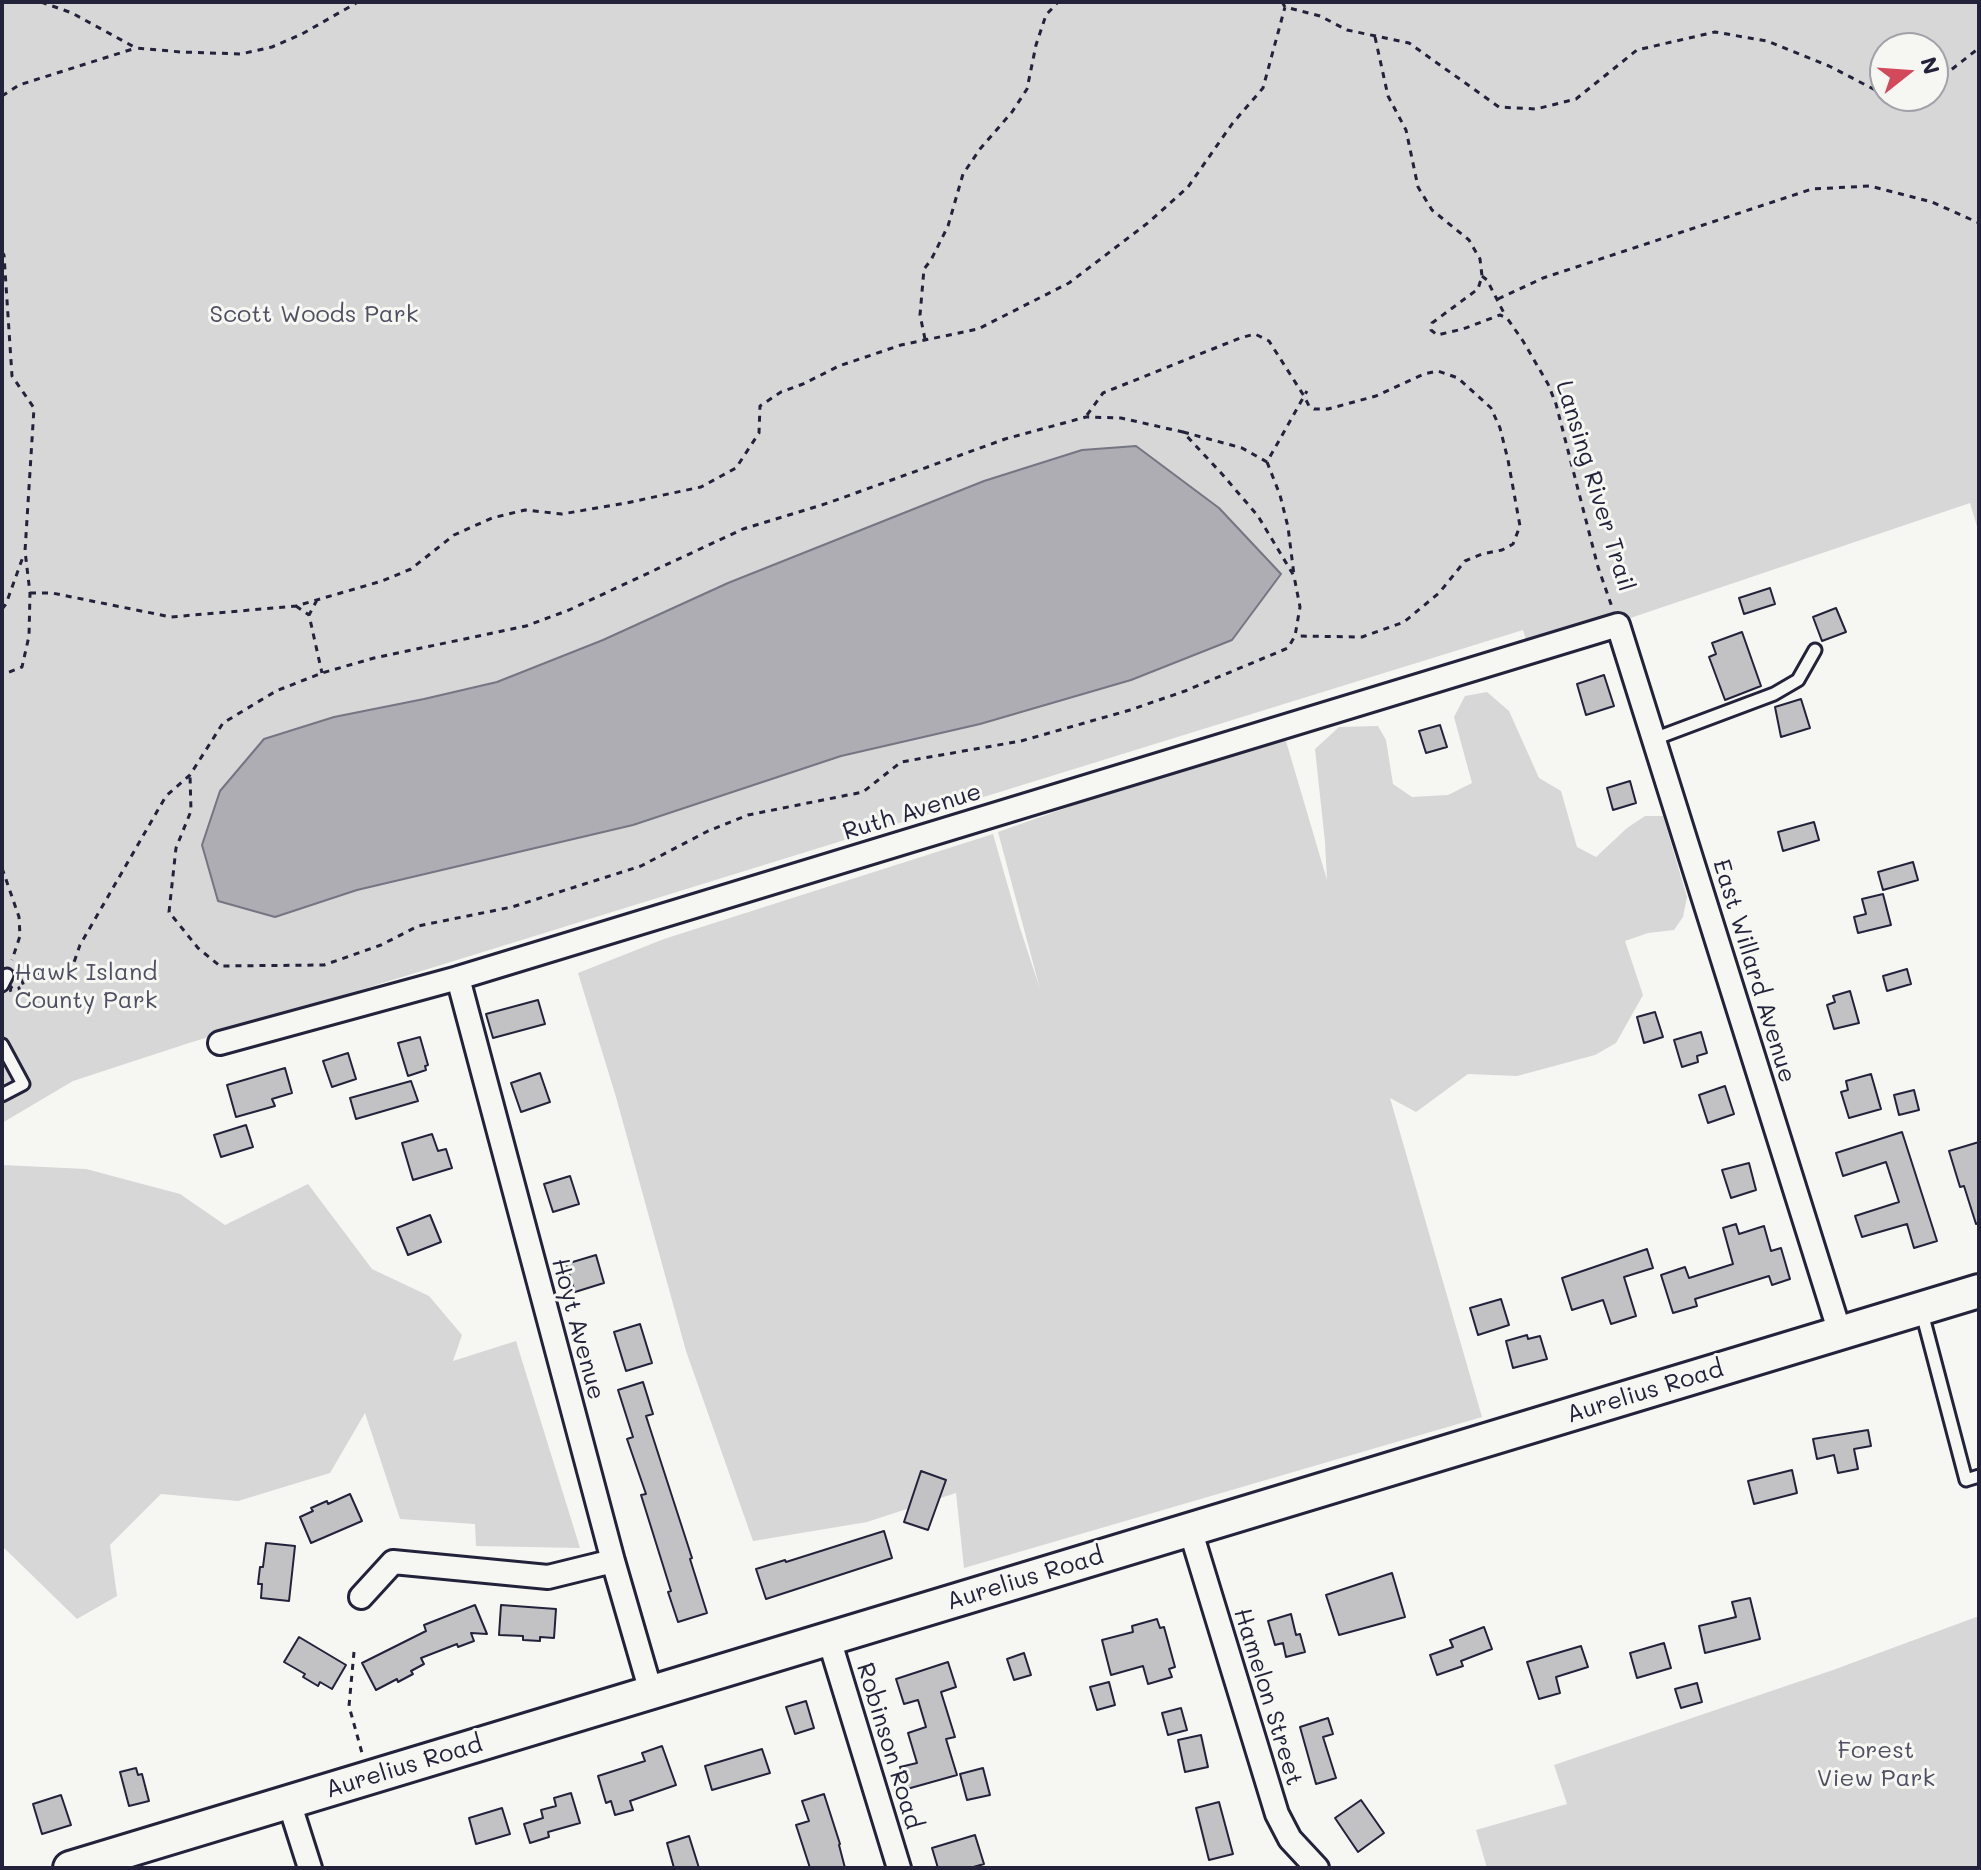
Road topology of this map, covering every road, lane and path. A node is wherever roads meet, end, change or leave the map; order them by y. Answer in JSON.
{"nodes":[{"id":1,"x":41,"y":2,"type":"edge"},
{"id":2,"x":358,"y":2,"type":"edge"},
{"id":3,"x":1058,"y":2,"type":"edge"},
{"id":4,"x":1282,"y":2,"type":"edge"},
{"id":5,"x":1285,"y":7,"type":"junction"},
{"id":6,"x":1375,"y":37,"type":"junction"},
{"id":7,"x":136,"y":48,"type":"junction"},
{"id":8,"x":1979,"y":48,"type":"edge"},
{"id":9,"x":1949,"y":71,"type":"edge"},
{"id":10,"x":1869,"y":87,"type":"edge"},
{"id":11,"x":2,"y":96,"type":"edge"},
{"id":12,"x":1979,"y":223,"type":"edge"},
{"id":13,"x":2,"y":252,"type":"edge"},
{"id":14,"x":1482,"y":276,"type":"junction"},
{"id":15,"x":1498,"y":299,"type":"junction"},
{"id":16,"x":1507,"y":318,"type":"junction"},
{"id":17,"x":925,"y":339,"type":"junction"},
{"id":18,"x":1306,"y":394,"type":"junction"},
{"id":19,"x":1086,"y":417,"type":"junction"},
{"id":20,"x":1183,"y":432,"type":"junction"},
{"id":21,"x":1267,"y":462,"type":"junction"},
{"id":22,"x":25,"y":551,"type":"junction"},
{"id":23,"x":1294,"y":576,"type":"junction"},
{"id":24,"x":30,"y":593,"type":"junction"},
{"id":25,"x":318,"y":599,"type":"junction"},
{"id":26,"x":296,"y":606,"type":"junction"},
{"id":27,"x":2,"y":609,"type":"edge"},
{"id":28,"x":309,"y":615,"type":"junction"},
{"id":29,"x":1618,"y":625,"type":"junction"},
{"id":30,"x":1295,"y":636,"type":"junction"},
{"id":31,"x":1815,"y":650,"type":"dead end"},
{"id":32,"x":322,"y":673,"type":"junction"},
{"id":33,"x":2,"y":675,"type":"edge"},
{"id":34,"x":1654,"y":739,"type":"junction"},
{"id":35,"x":190,"y":775,"type":"junction"},
{"id":36,"x":2,"y":868,"type":"edge"},
{"id":37,"x":458,"y":978,"type":"junction"},
{"id":38,"x":4,"y":980,"type":"edge"},
{"id":39,"x":32,"y":1004,"type":"dead end"},
{"id":40,"x":220,"y":1043,"type":"dead end"},
{"id":41,"x":2,"y":1045,"type":"edge"},
{"id":42,"x":2,"y":1095,"type":"edge"},
{"id":43,"x":1979,"y":1291,"type":"edge"},
{"id":44,"x":1920,"y":1308,"type":"junction"},
{"id":45,"x":1840,"y":1333,"type":"junction"},
{"id":46,"x":1979,"y":1476,"type":"edge"},
{"id":47,"x":1190,"y":1529,"type":"junction"},
{"id":48,"x":613,"y":1561,"type":"junction"},
{"id":49,"x":361,"y":1597,"type":"dead end"},
{"id":50,"x":829,"y":1639,"type":"junction"},
{"id":51,"x":354,"y":1652,"type":"dead end"},
{"id":52,"x":651,"y":1692,"type":"junction"},
{"id":53,"x":362,"y":1753,"type":"dead end"},
{"id":54,"x":289,"y":1802,"type":"junction"},
{"id":55,"x":70,"y":1868,"type":"edge"},
{"id":56,"x":310,"y":1868,"type":"edge"},
{"id":57,"x":899,"y":1868,"type":"edge"},
{"id":58,"x":1317,"y":1868,"type":"edge"}],
"edges":[{"from":1,"to":7,"type":"path"},
{"from":2,"to":7,"type":"path"},
{"from":3,"to":17,"type":"path"},
{"from":4,"to":5,"type":"path"},
{"from":5,"to":6,"type":"path"},
{"from":5,"to":17,"type":"path"},
{"from":6,"to":10,"type":"path"},
{"from":6,"to":14,"type":"path"},
{"from":7,"to":11,"type":"path"},
{"from":8,"to":9,"type":"path"},
{"from":12,"to":15,"type":"path"},
{"from":13,"to":22,"type":"path"},
{"from":14,"to":15,"type":"path","name":"Lansing River Trail"},
{"from":14,"to":16,"type":"path"},
{"from":15,"to":16,"type":"path","name":"Lansing River Trail"},
{"from":16,"to":29,"type":"path","name":"Lansing River Trail"},
{"from":17,"to":25,"type":"path"},
{"from":18,"to":19,"type":"path"},
{"from":18,"to":21,"type":"path"},
{"from":18,"to":30,"type":"path"},
{"from":19,"to":20,"type":"path"},
{"from":19,"to":32,"type":"path"},
{"from":20,"to":21,"type":"path"},
{"from":20,"to":23,"type":"path"},
{"from":21,"to":23,"type":"path"},
{"from":22,"to":24,"type":"path"},
{"from":22,"to":27,"type":"path"},
{"from":23,"to":30,"type":"path"},
{"from":24,"to":26,"type":"path"},
{"from":24,"to":33,"type":"path"},
{"from":25,"to":26,"type":"path"},
{"from":25,"to":28,"type":"path"},
{"from":26,"to":28,"type":"path"},
{"from":28,"to":32,"type":"path"},
{"from":29,"to":34,"type":"street","name":"East Willard Avenue"},
{"from":29,"to":37,"type":"street","name":"Ruth Avenue"},
{"from":30,"to":35,"type":"path"},
{"from":31,"to":34,"type":"lane"},
{"from":32,"to":35,"type":"path"},
{"from":34,"to":45,"type":"street","name":"East Willard Avenue"},
{"from":35,"to":39,"type":"path"},
{"from":36,"to":38,"type":"path"},
{"from":37,"to":40,"type":"street","name":"Ruth Avenue"},
{"from":37,"to":48,"type":"street","name":"Hoyt Avenue"},
{"from":41,"to":42,"type":"lane"},
{"from":43,"to":44,"type":"street","name":"Aurelius Road"},
{"from":44,"to":45,"type":"street","name":"Aurelius Road"},
{"from":44,"to":46,"type":"lane"},
{"from":45,"to":47,"type":"street","name":"Aurelius Road"},
{"from":47,"to":50,"type":"street","name":"Aurelius Road"},
{"from":47,"to":58,"type":"street","name":"Hamelon Street"},
{"from":48,"to":49,"type":"street"},
{"from":48,"to":52,"type":"street","name":"Hoyt Avenue"},
{"from":50,"to":52,"type":"street","name":"Aurelius Road"},
{"from":50,"to":57,"type":"street","name":"Robinson Road"},
{"from":51,"to":53,"type":"path"},
{"from":52,"to":54,"type":"street","name":"Aurelius Road"},
{"from":54,"to":55,"type":"street","name":"Aurelius Road"},
{"from":54,"to":56,"type":"street"}]}
